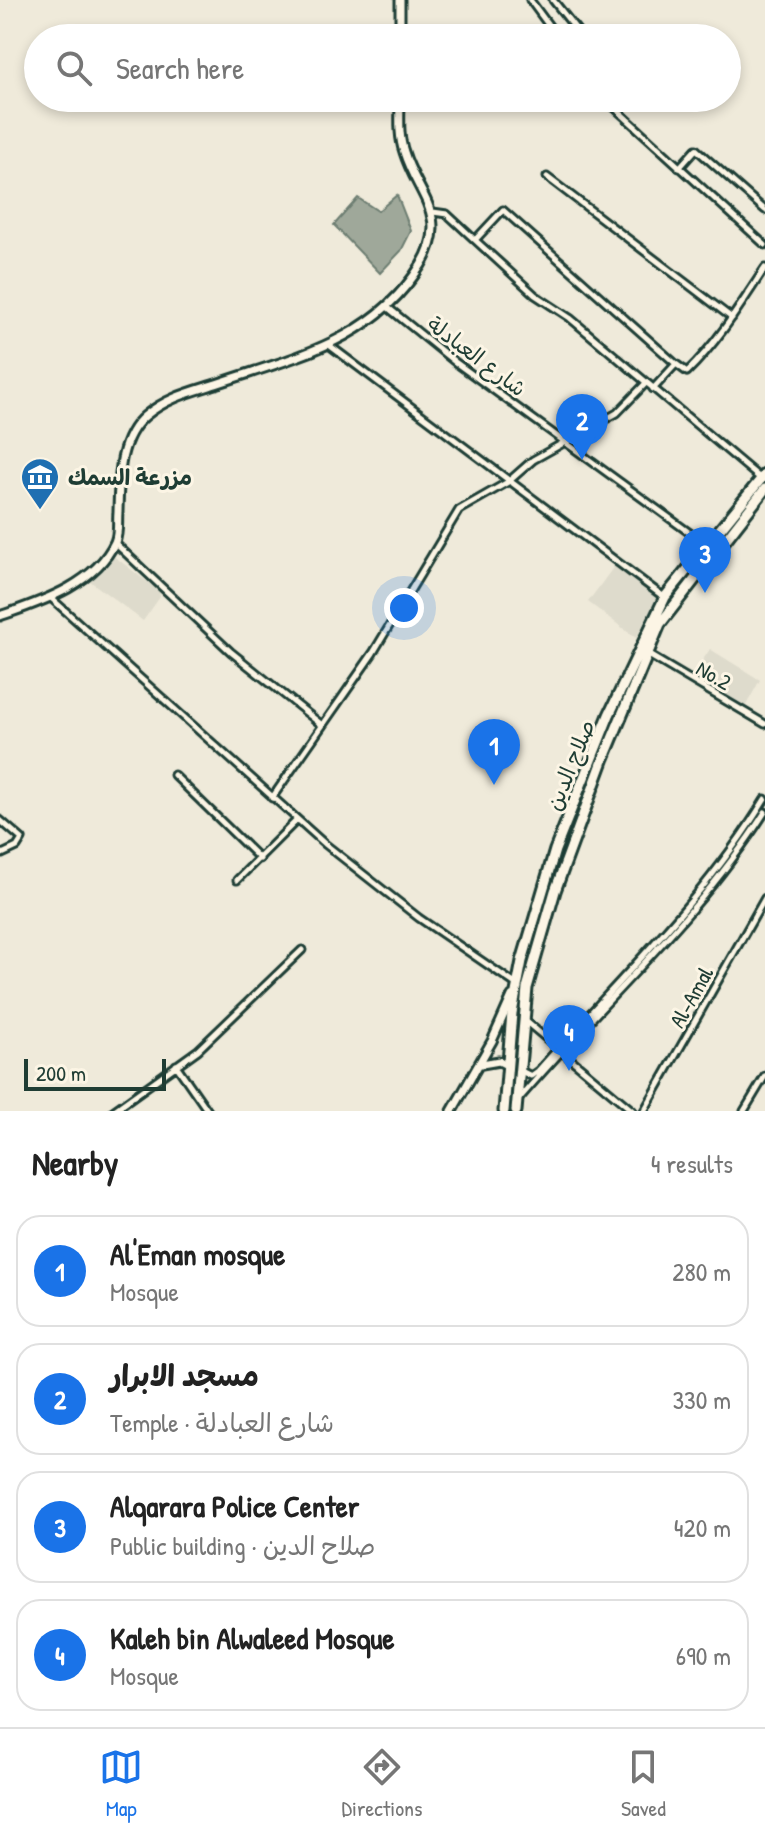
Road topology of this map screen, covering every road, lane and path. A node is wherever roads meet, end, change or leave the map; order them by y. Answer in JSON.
{"nodes":[{"id":1,"x":400,"y":0,"type":"edge"},
{"id":2,"x":530,"y":0,"type":"edge"},
{"id":3,"x":553,"y":0,"type":"edge"},
{"id":4,"x":400,"y":24,"type":"edge"},
{"id":5,"x":548,"y":24,"type":"edge"},
{"id":6,"x":572,"y":24,"type":"edge"},
{"id":7,"x":400,"y":112,"type":"edge"},
{"id":8,"x":619,"y":112,"type":"edge"},
{"id":9,"x":679,"y":168,"type":"junction"},
{"id":10,"x":547,"y":177,"type":"dead end"},
{"id":11,"x":765,"y":210,"type":"edge"},
{"id":12,"x":433,"y":212,"type":"junction"},
{"id":13,"x":475,"y":240,"type":"junction"},
{"id":14,"x":765,"y":245,"type":"edge"},
{"id":15,"x":765,"y":268,"type":"edge"},
{"id":16,"x":385,"y":306,"type":"junction"},
{"id":17,"x":732,"y":318,"type":"junction"},
{"id":18,"x":329,"y":345,"type":"junction"},
{"id":19,"x":676,"y":364,"type":"junction"},
{"id":20,"x":646,"y":383,"type":"junction"},
{"id":21,"x":653,"y":389,"type":"junction"},
{"id":22,"x":569,"y":443,"type":"junction"},
{"id":23,"x":764,"y":480,"type":"edge"},
{"id":24,"x":508,"y":482,"type":"junction"},
{"id":25,"x":721,"y":534,"type":"junction"},
{"id":26,"x":115,"y":543,"type":"junction"},
{"id":27,"x":705,"y":544,"type":"junction"},
{"id":28,"x":665,"y":597,"type":"junction"},
{"id":29,"x":51,"y":598,"type":"junction"},
{"id":30,"x":0,"y":616,"type":"edge"},
{"id":31,"x":646,"y":654,"type":"junction"},
{"id":32,"x":765,"y":724,"type":"edge"},
{"id":33,"x":322,"y":725,"type":"junction"},
{"id":34,"x":174,"y":775,"type":"dead end"},
{"id":35,"x":272,"y":798,"type":"junction"},
{"id":36,"x":765,"y":799,"type":"edge"},
{"id":37,"x":765,"y":812,"type":"edge"},
{"id":38,"x":0,"y":820,"type":"edge"},
{"id":39,"x":297,"y":820,"type":"junction"},
{"id":40,"x":557,"y":845,"type":"junction"},
{"id":41,"x":569,"y":850,"type":"junction"},
{"id":42,"x":0,"y":855,"type":"edge"},
{"id":43,"x":260,"y":859,"type":"junction"},
{"id":44,"x":237,"y":880,"type":"dead end"},
{"id":45,"x":765,"y":898,"type":"edge"},
{"id":46,"x":302,"y":950,"type":"dead end"},
{"id":47,"x":517,"y":985,"type":"junction"},
{"id":48,"x":522,"y":1017,"type":"junction"},
{"id":49,"x":558,"y":1049,"type":"junction"},
{"id":50,"x":176,"y":1065,"type":"junction"},
{"id":51,"x":479,"y":1065,"type":"junction"},
{"id":52,"x":512,"y":1065,"type":"junction"},
{"id":53,"x":765,"y":1076,"type":"edge"},
{"id":54,"x":516,"y":1107,"type":"edge"},
{"id":55,"x":113,"y":1111,"type":"edge"},
{"id":56,"x":208,"y":1111,"type":"edge"},
{"id":57,"x":452,"y":1111,"type":"edge"},
{"id":58,"x":504,"y":1111,"type":"edge"},
{"id":59,"x":633,"y":1111,"type":"edge"},
{"id":60,"x":644,"y":1111,"type":"edge"},
{"id":61,"x":744,"y":1111,"type":"edge"}],
"edges":[{"from":1,"to":4,"type":"street"},
{"from":2,"to":5,"type":"street"},
{"from":3,"to":6,"type":"street"},
{"from":7,"to":12,"type":"street"},
{"from":8,"to":9,"type":"street"},
{"from":9,"to":11,"type":"street"},
{"from":9,"to":14,"type":"street"},
{"from":10,"to":17,"type":"street"},
{"from":12,"to":13,"type":"street"},
{"from":12,"to":16,"type":"street"},
{"from":13,"to":19,"type":"street"},
{"from":13,"to":20,"type":"street"},
{"from":15,"to":17,"type":"street"},
{"from":16,"to":18,"type":"street"},
{"from":16,"to":22,"type":"street","name":"شارع العبادلة"},
{"from":17,"to":19,"type":"street"},
{"from":18,"to":24,"type":"street"},
{"from":18,"to":26,"type":"street"},
{"from":19,"to":21,"type":"street"},
{"from":20,"to":21,"type":"street"},
{"from":20,"to":22,"type":"street"},
{"from":21,"to":23,"type":"street"},
{"from":22,"to":24,"type":"street"},
{"from":22,"to":27,"type":"street","name":"شارع العبادلة"},
{"from":23,"to":25,"type":"highway","name":"صلاح الدين"},
{"from":24,"to":28,"type":"street"},
{"from":24,"to":33,"type":"street"},
{"from":25,"to":27,"type":"highway","name":"صلاح الدين"},
{"from":25,"to":31,"type":"highway","name":"صلاح الدين"},
{"from":26,"to":29,"type":"street"},
{"from":26,"to":33,"type":"street"},
{"from":27,"to":28,"type":"highway","name":"صلاح الدين"},
{"from":28,"to":40,"type":"highway","name":"صلاح الدين"},
{"from":29,"to":30,"type":"street"},
{"from":29,"to":35,"type":"street"},
{"from":31,"to":32,"type":"street","name":"No.2"},
{"from":31,"to":41,"type":"highway","name":"صلاح الدين"},
{"from":33,"to":35,"type":"street"},
{"from":34,"to":43,"type":"street"},
{"from":35,"to":39,"type":"street"},
{"from":36,"to":49,"type":"street"},
{"from":37,"to":49,"type":"street"},
{"from":38,"to":42,"type":"street"},
{"from":39,"to":43,"type":"street"},
{"from":39,"to":47,"type":"street"},
{"from":40,"to":41,"type":"highway"},
{"from":40,"to":47,"type":"highway","name":"صلاح الدين"},
{"from":41,"to":48,"type":"highway","name":"صلاح الدين"},
{"from":43,"to":44,"type":"street"},
{"from":45,"to":60,"type":"street","name":"Al-Amal"},
{"from":46,"to":50,"type":"street"},
{"from":47,"to":51,"type":"street"},
{"from":47,"to":52,"type":"highway","name":"صلاح الدين"},
{"from":48,"to":49,"type":"street"},
{"from":48,"to":52,"type":"highway","name":"صلاح الدين"},
{"from":49,"to":52,"type":"street"},
{"from":49,"to":54,"type":"street"},
{"from":49,"to":59,"type":"street"},
{"from":50,"to":55,"type":"street"},
{"from":50,"to":56,"type":"street"},
{"from":51,"to":52,"type":"street"},
{"from":51,"to":57,"type":"street"},
{"from":52,"to":54,"type":"highway","name":"صلاح الدين"},
{"from":52,"to":58,"type":"highway","name":"صلاح الدين"},
{"from":53,"to":61,"type":"street"}]}
